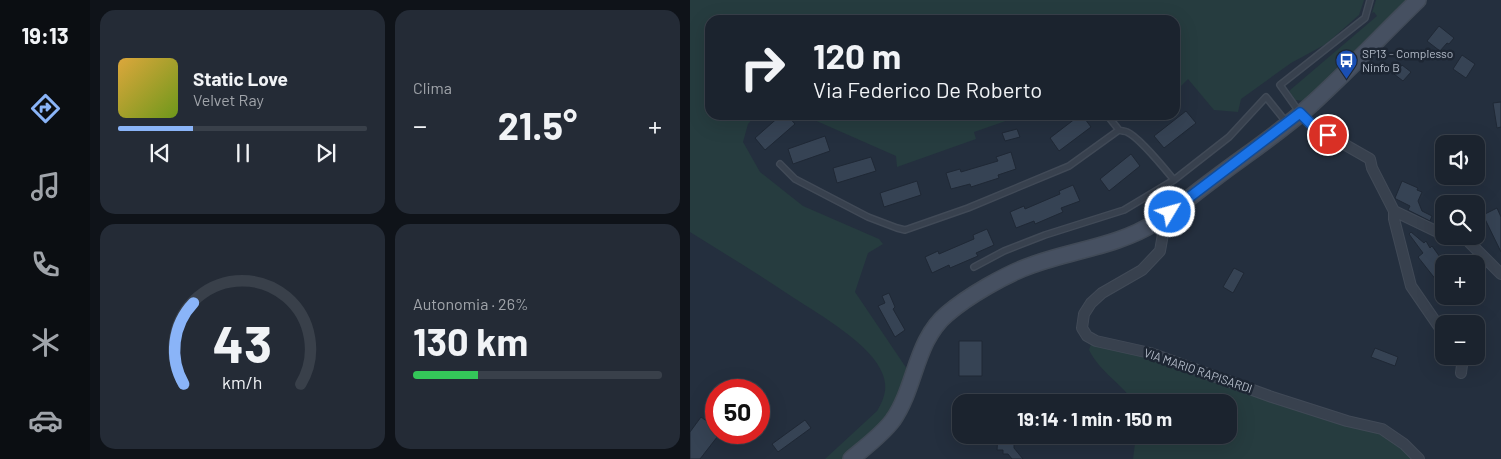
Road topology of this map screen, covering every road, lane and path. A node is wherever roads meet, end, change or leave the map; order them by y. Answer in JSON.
{"nodes":[{"id":1,"x":1370,"y":0,"type":"edge"},
{"id":2,"x":1418,"y":0,"type":"edge"},
{"id":3,"x":1300,"y":113,"type":"junction"},
{"id":4,"x":1111,"y":120,"type":"edge"},
{"id":5,"x":1287,"y":124,"type":"junction"},
{"id":6,"x":1119,"y":130,"type":"junction"},
{"id":7,"x":780,"y":164,"type":"dead end"},
{"id":8,"x":1174,"y":180,"type":"junction"},
{"id":9,"x":1394,"y":211,"type":"junction"},
{"id":10,"x":1156,"y":222,"type":"junction"},
{"id":11,"x":1435,"y":231,"type":"edge"},
{"id":12,"x":1472,"y":245,"type":"edge"},
{"id":13,"x":974,"y":267,"type":"dead end"},
{"id":14,"x":1501,"y":274,"type":"edge"},
{"id":15,"x":1435,"y":321,"type":"edge"},
{"id":16,"x":1462,"y":365,"type":"edge"},
{"id":17,"x":1461,"y":373,"type":"dead end"},
{"id":18,"x":851,"y":459,"type":"edge"},
{"id":19,"x":1419,"y":459,"type":"edge"}],
"edges":[{"from":1,"to":3,"type":"lane"},
{"from":2,"to":3,"type":"main road"},
{"from":3,"to":5,"type":"main road"},
{"from":3,"to":9,"type":"street"},
{"from":4,"to":6,"type":"lane"},
{"from":5,"to":8,"type":"lane"},
{"from":5,"to":10,"type":"main road"},
{"from":6,"to":7,"type":"lane"},
{"from":6,"to":8,"type":"lane"},
{"from":8,"to":13,"type":"lane"},
{"from":9,"to":11,"type":"street"},
{"from":9,"to":15,"type":"street"},
{"from":10,"to":18,"type":"main road"},
{"from":10,"to":19,"type":"street","name":"VIA MARIO RAPISARDI"},
{"from":12,"to":14,"type":"street"},
{"from":16,"to":17,"type":"street"}]}
